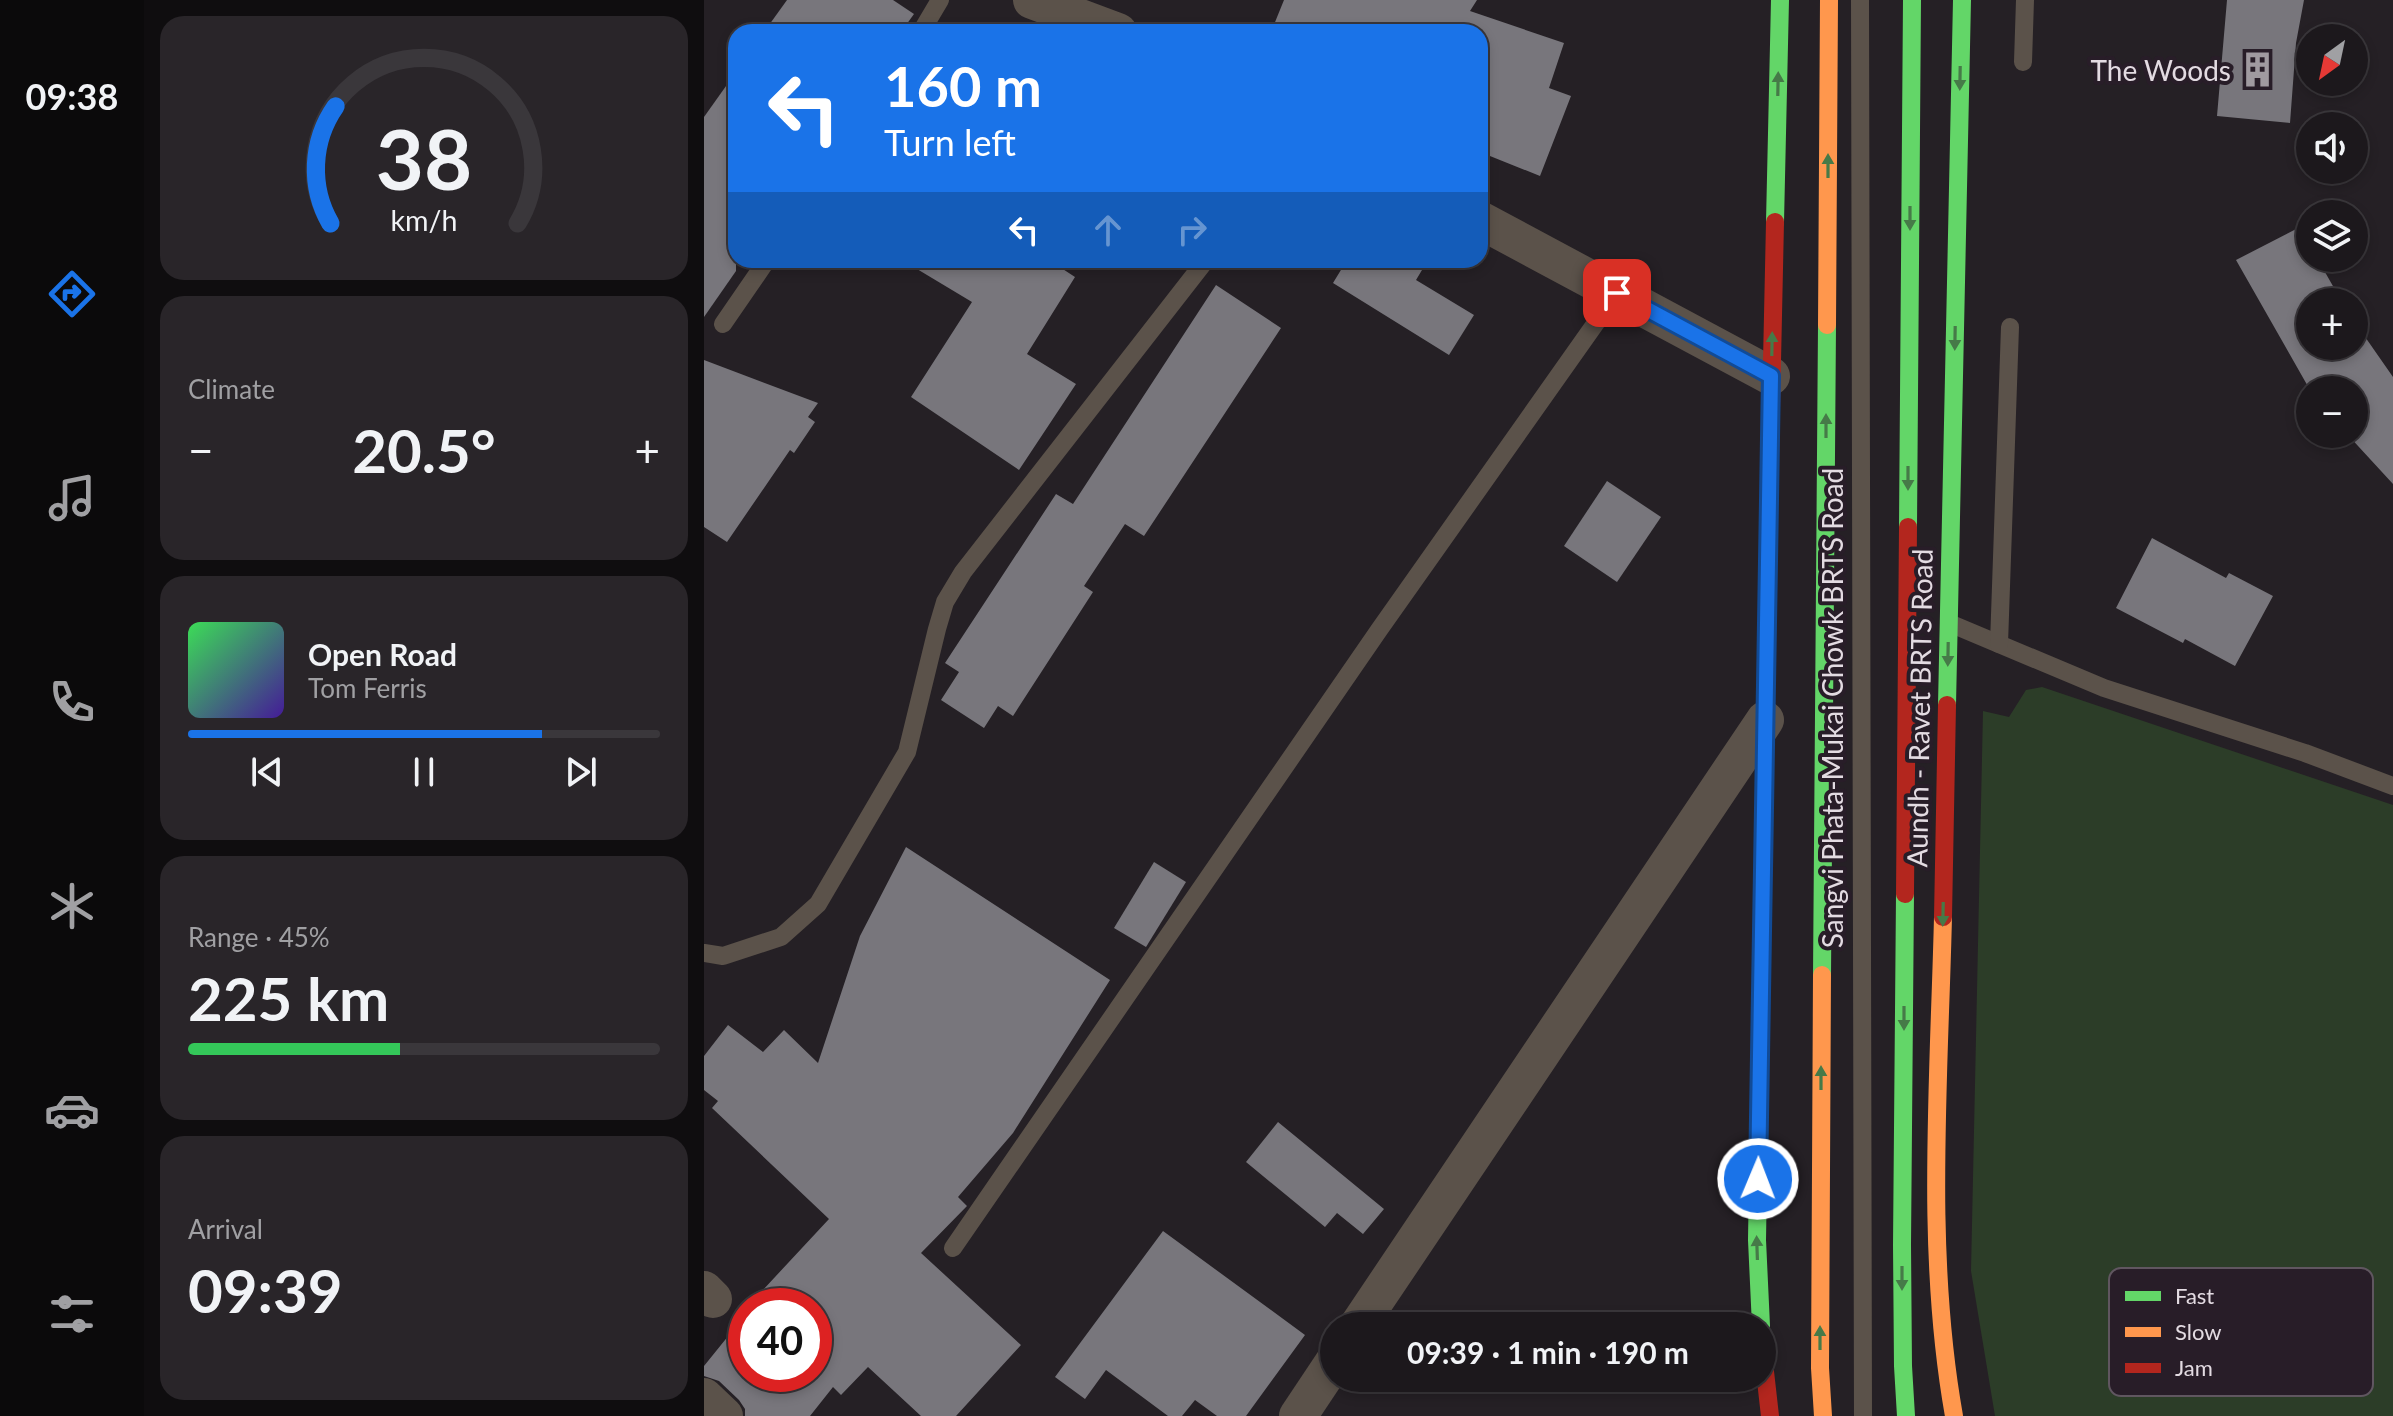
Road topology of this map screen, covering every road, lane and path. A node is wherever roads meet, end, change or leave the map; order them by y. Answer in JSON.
{"nodes":[{"id":1,"x":940,"y":0,"type":"edge"},
{"id":2,"x":1032,"y":0,"type":"edge"},
{"id":3,"x":1780,"y":0,"type":"edge"},
{"id":4,"x":1829,"y":0,"type":"edge"},
{"id":5,"x":1860,"y":0,"type":"edge"},
{"id":6,"x":1912,"y":0,"type":"edge"},
{"id":7,"x":1962,"y":0,"type":"edge"},
{"id":8,"x":2025,"y":0,"type":"edge"},
{"id":9,"x":926,"y":24,"type":"edge"},
{"id":10,"x":1096,"y":24,"type":"edge"},
{"id":11,"x":2023,"y":62,"type":"dead end"},
{"id":12,"x":1488,"y":224,"type":"edge"},
{"id":13,"x":762,"y":268,"type":"edge"},
{"id":14,"x":1200,"y":268,"type":"edge"},
{"id":15,"x":1617,"y":293,"type":"junction"},
{"id":16,"x":723,"y":324,"type":"dead end"},
{"id":17,"x":2010,"y":327,"type":"dead end"},
{"id":18,"x":1771,"y":376,"type":"junction"},
{"id":19,"x":1949,"y":623,"type":"junction"},
{"id":20,"x":1999,"y":644,"type":"junction"},
{"id":21,"x":1765,"y":720,"type":"junction"},
{"id":22,"x":2393,"y":786,"type":"edge"},
{"id":23,"x":704,"y":953,"type":"edge"},
{"id":24,"x":953,"y":1248,"type":"dead end"},
{"id":25,"x":1367,"y":1312,"type":"edge"},
{"id":26,"x":1760,"y":1312,"type":"edge"},
{"id":27,"x":1320,"y":1383,"type":"edge"},
{"id":28,"x":1767,"y":1392,"type":"edge"},
{"id":29,"x":704,"y":1397,"type":"edge"},
{"id":30,"x":724,"y":1416,"type":"edge"},
{"id":31,"x":1298,"y":1416,"type":"edge"},
{"id":32,"x":1770,"y":1416,"type":"edge"},
{"id":33,"x":1823,"y":1416,"type":"edge"},
{"id":34,"x":1863,"y":1416,"type":"edge"},
{"id":35,"x":1906,"y":1416,"type":"edge"},
{"id":36,"x":1954,"y":1416,"type":"edge"}],
"edges":[{"from":1,"to":9,"type":"lane"},
{"from":2,"to":10,"type":"street"},
{"from":18,"to":3,"type":"street","one_way":true},
{"from":33,"to":4,"type":"street","one_way":true},
{"from":5,"to":34,"type":"lane","name":"Sangvi Phata-Mukai Chowk BRTS Road"},
{"from":6,"to":35,"type":"street","one_way":true},
{"from":7,"to":19,"type":"street","name":"Aundh - Ravet BRTS Road","one_way":true},
{"from":8,"to":11,"type":"lane"},
{"from":12,"to":15,"type":"street"},
{"from":13,"to":16,"type":"lane"},
{"from":14,"to":23,"type":"lane"},
{"from":15,"to":18,"type":"street"},
{"from":15,"to":24,"type":"lane"},
{"from":17,"to":20,"type":"lane"},
{"from":18,"to":21,"type":"street"},
{"from":19,"to":20,"type":"lane"},
{"from":19,"to":36,"type":"street","name":"Aundh - Ravet BRTS Road","one_way":true},
{"from":20,"to":22,"type":"lane"},
{"from":21,"to":25,"type":"street"},
{"from":26,"to":21,"type":"street","one_way":true},
{"from":27,"to":31,"type":"street"},
{"from":28,"to":32,"type":"street"},
{"from":29,"to":30,"type":"street"}]}
